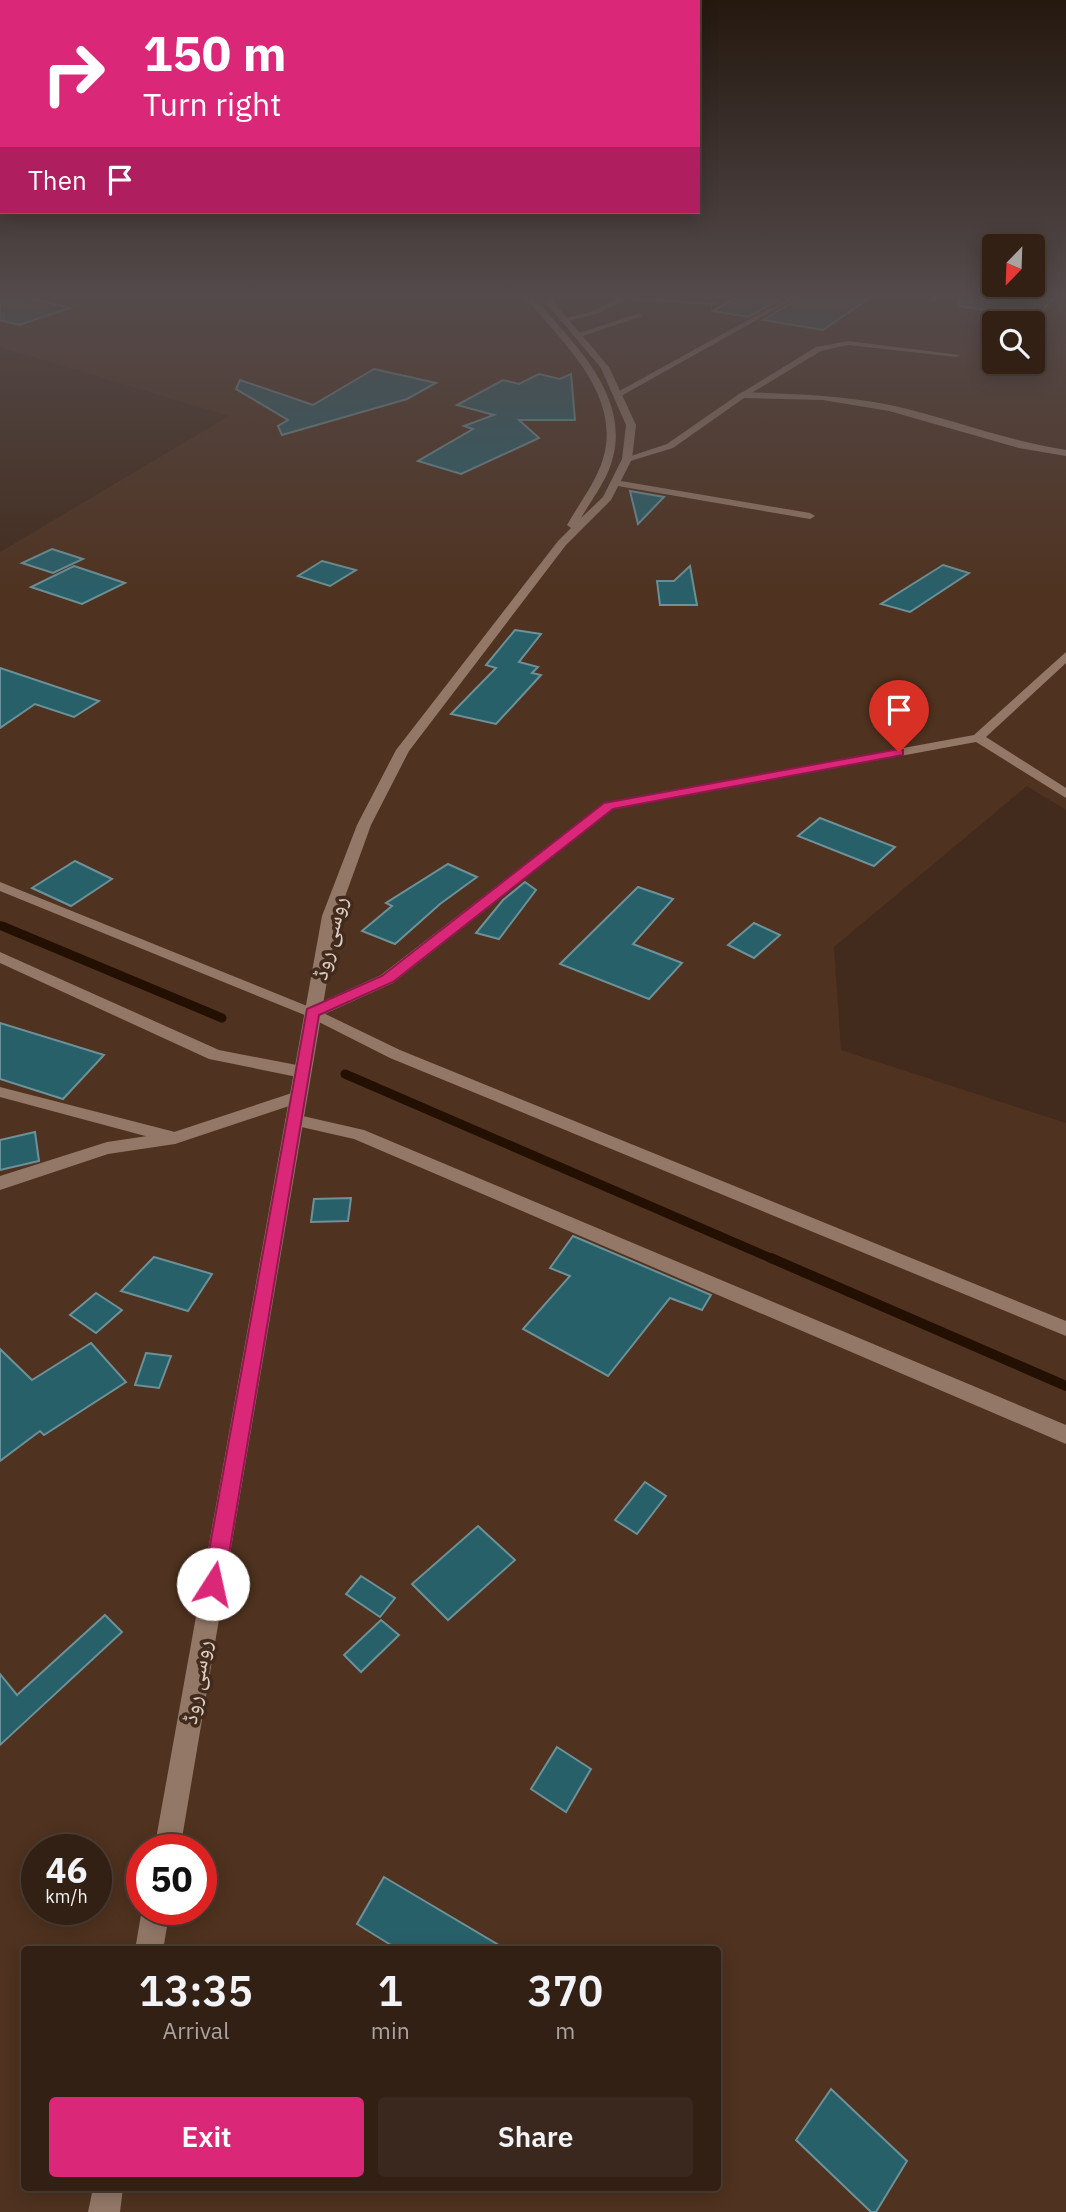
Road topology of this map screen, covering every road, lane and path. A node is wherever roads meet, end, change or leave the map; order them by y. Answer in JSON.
{"nodes":[{"id":1,"x":600,"y":395,"type":"edge"},
{"id":2,"x":619,"y":395,"type":"edge"},
{"id":3,"x":742,"y":395,"type":"edge"},
{"id":4,"x":751,"y":395,"type":"edge"},
{"id":5,"x":1066,"y":453,"type":"edge"},
{"id":6,"x":627,"y":459,"type":"junction"},
{"id":7,"x":615,"y":483,"type":"junction"},
{"id":8,"x":810,"y":516,"type":"dead end"},
{"id":9,"x":562,"y":544,"type":"junction"},
{"id":10,"x":1066,"y":656,"type":"edge"},
{"id":11,"x":978,"y":738,"type":"junction"},
{"id":12,"x":1066,"y":794,"type":"edge"},
{"id":13,"x":0,"y":886,"type":"edge"},
{"id":14,"x":0,"y":957,"type":"edge"},
{"id":15,"x":312,"y":1013,"type":"junction"},
{"id":16,"x":302,"y":1072,"type":"junction"},
{"id":17,"x":0,"y":1092,"type":"edge"},
{"id":18,"x":298,"y":1097,"type":"junction"},
{"id":19,"x":294,"y":1120,"type":"junction"},
{"id":20,"x":175,"y":1138,"type":"junction"},
{"id":21,"x":0,"y":1183,"type":"edge"},
{"id":22,"x":1066,"y":1329,"type":"edge"},
{"id":23,"x":1066,"y":1435,"type":"edge"},
{"id":24,"x":170,"y":1834,"type":"edge"},
{"id":25,"x":153,"y":1925,"type":"edge"},
{"id":26,"x":150,"y":1946,"type":"edge"},
{"id":27,"x":108,"y":2191,"type":"edge"},
{"id":28,"x":104,"y":2212,"type":"edge"}],
"edges":[{"from":1,"to":9,"type":"main road","name":"روسی روڈ"},
{"from":2,"to":6,"type":"main road","name":"روسی روڈ"},
{"from":3,"to":6,"type":"main road"},
{"from":4,"to":5,"type":"main road"},
{"from":6,"to":7,"type":"main road","name":"روسی روڈ"},
{"from":7,"to":8,"type":"lane"},
{"from":7,"to":9,"type":"main road","name":"روسی روڈ"},
{"from":9,"to":15,"type":"main road","name":"روسی روڈ"},
{"from":10,"to":11,"type":"main road"},
{"from":11,"to":12,"type":"main road"},
{"from":11,"to":15,"type":"main road"},
{"from":13,"to":15,"type":"lane"},
{"from":14,"to":16,"type":"main road"},
{"from":15,"to":16,"type":"main road","name":"روسی روڈ"},
{"from":15,"to":22,"type":"lane"},
{"from":16,"to":18,"type":"main road","name":"روسی روڈ"},
{"from":17,"to":20,"type":"lane"},
{"from":18,"to":19,"type":"main road","name":"روسی روڈ"},
{"from":18,"to":20,"type":"main road"},
{"from":19,"to":23,"type":"main road"},
{"from":19,"to":24,"type":"main road","name":"روسی روڈ"},
{"from":20,"to":21,"type":"main road"},
{"from":25,"to":26,"type":"main road"},
{"from":27,"to":28,"type":"main road"}]}
